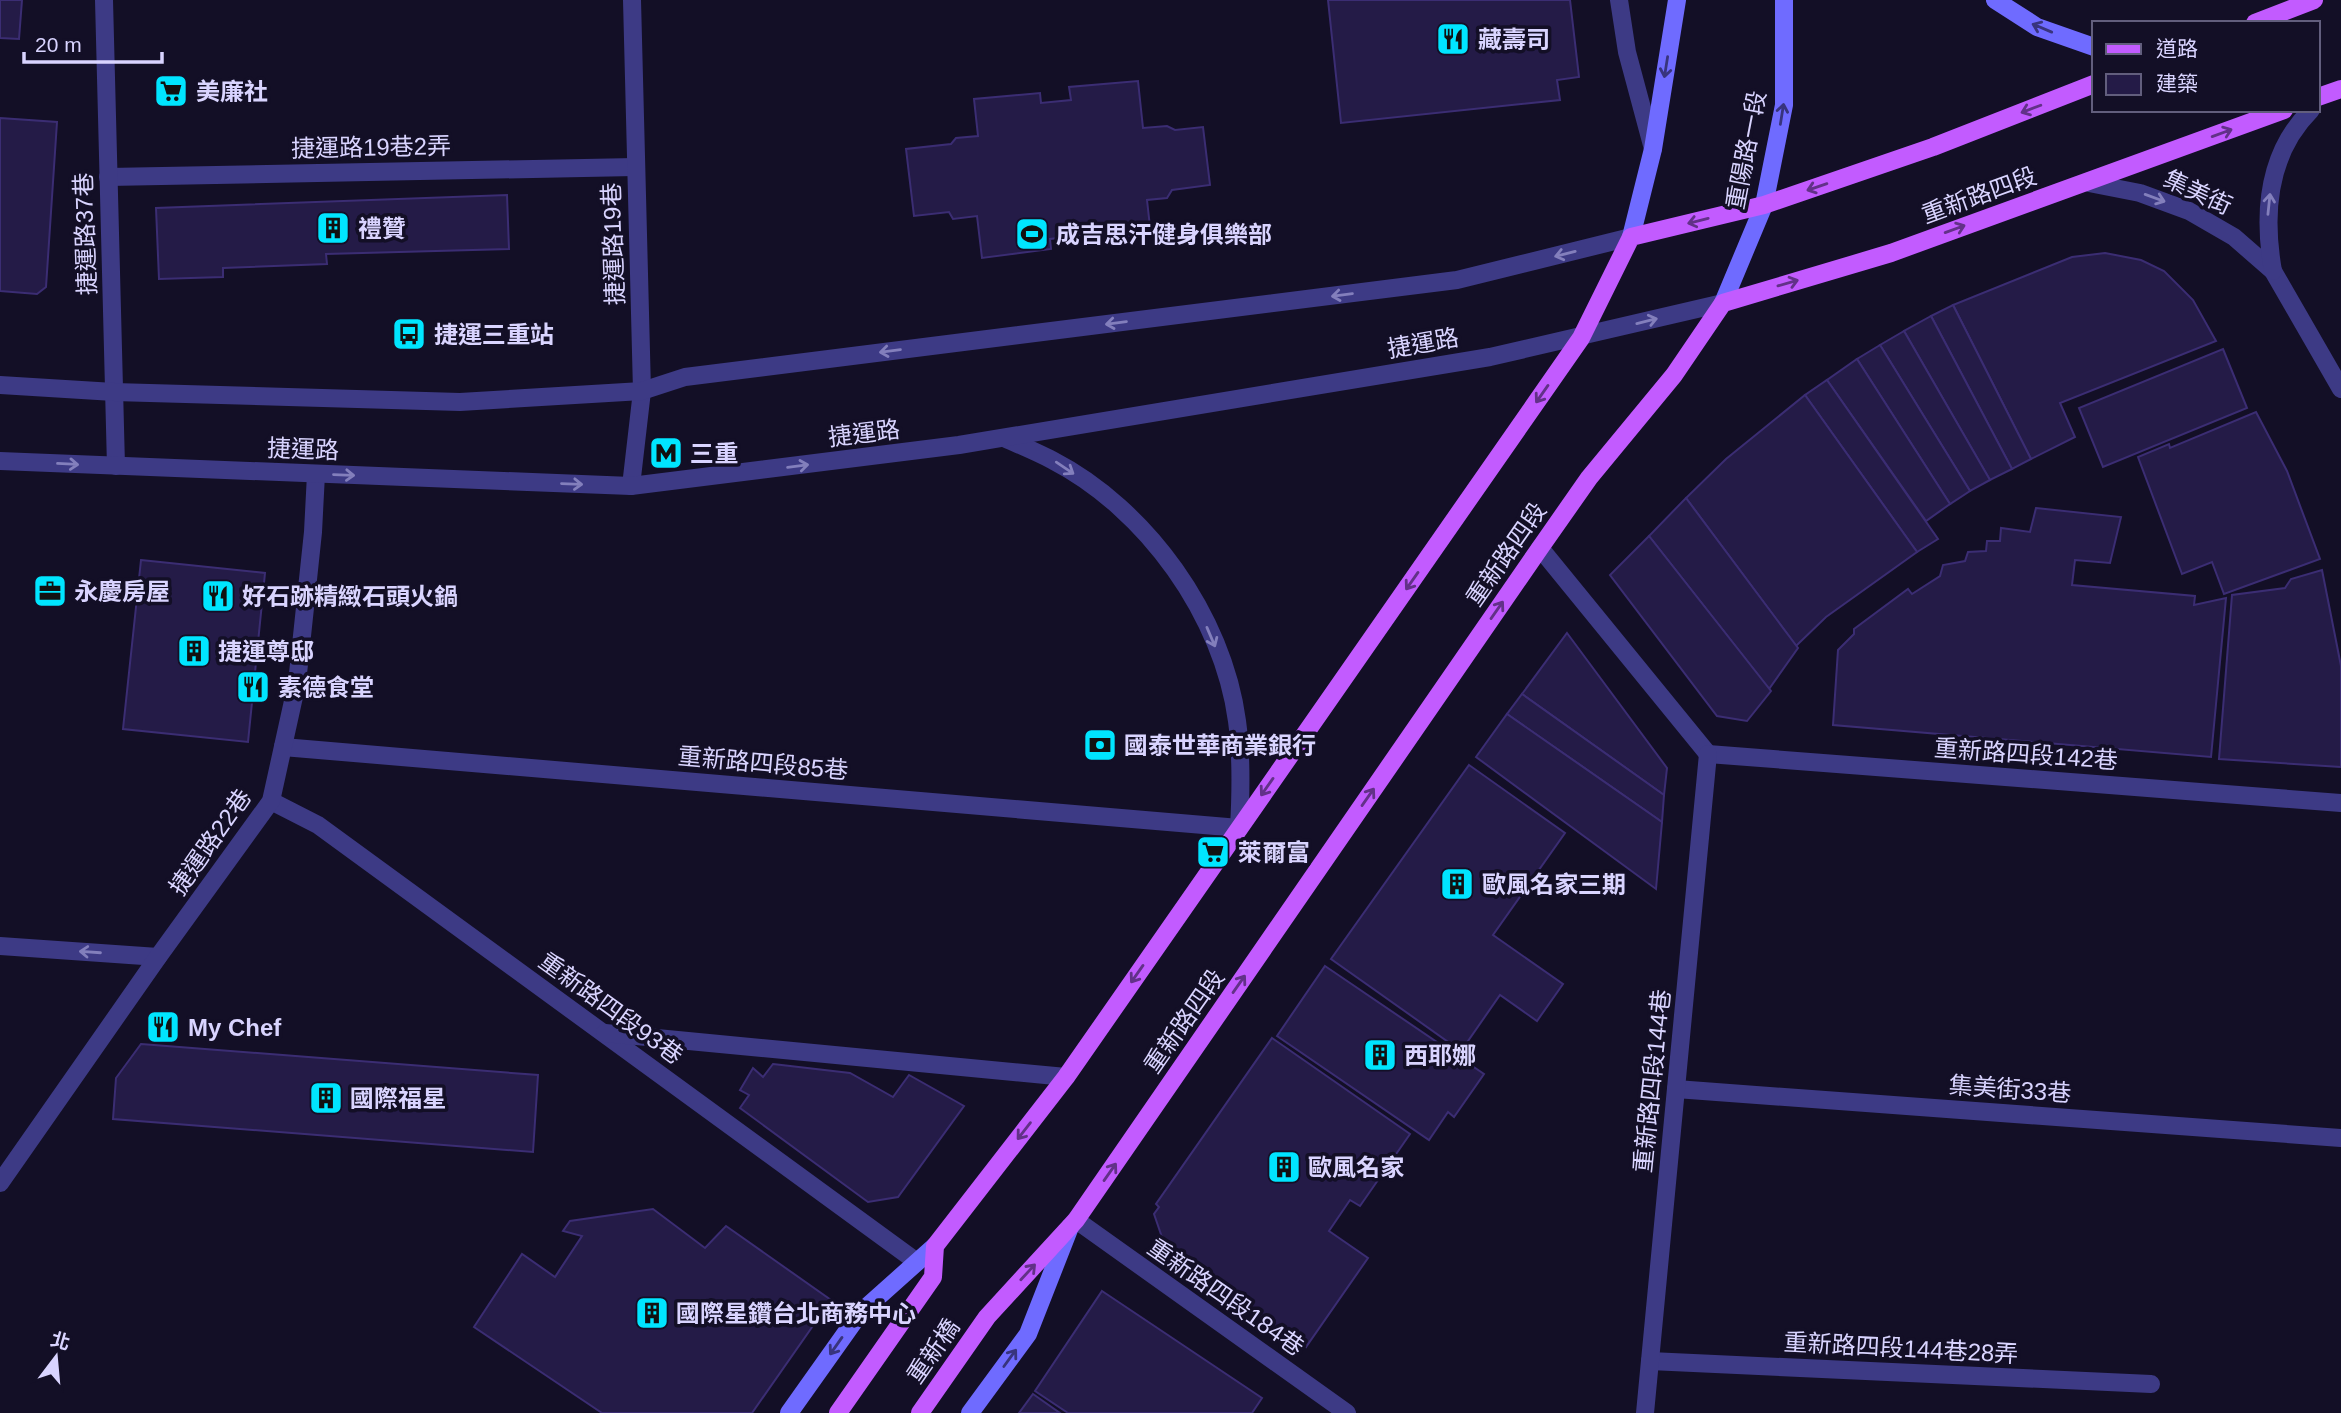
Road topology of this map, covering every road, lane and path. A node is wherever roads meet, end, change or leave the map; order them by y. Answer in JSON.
{"nodes":[{"id":1,"x":104,"y":0,"type":"edge"},
{"id":2,"x":632,"y":0,"type":"edge"},
{"id":3,"x":1619,"y":0,"type":"edge"},
{"id":4,"x":1677,"y":0,"type":"edge"},
{"id":5,"x":1784,"y":0,"type":"edge"},
{"id":6,"x":1994,"y":0,"type":"edge"},
{"id":7,"x":2314,"y":0,"type":"edge"},
{"id":8,"x":2260,"y":21,"type":"edge"},
{"id":9,"x":2092,"y":46,"type":"edge"},
{"id":10,"x":2092,"y":86,"type":"edge"},
{"id":11,"x":2279,"y":112,"type":"edge"},
{"id":12,"x":2309,"y":112,"type":"edge"},
{"id":13,"x":1653,"y":149,"type":"junction"},
{"id":14,"x":635,"y":167,"type":"junction"},
{"id":15,"x":108,"y":177,"type":"junction"},
{"id":16,"x":2089,"y":183,"type":"junction"},
{"id":17,"x":1764,"y":205,"type":"junction"},
{"id":18,"x":1632,"y":237,"type":"junction"},
{"id":19,"x":2273,"y":271,"type":"junction"},
{"id":20,"x":1723,"y":303,"type":"junction"},
{"id":21,"x":1581,"y":338,"type":"junction"},
{"id":22,"x":0,"y":385,"type":"edge"},
{"id":23,"x":2341,"y":390,"type":"edge"},
{"id":24,"x":642,"y":391,"type":"junction"},
{"id":25,"x":114,"y":393,"type":"junction"},
{"id":26,"x":1004,"y":438,"type":"junction"},
{"id":27,"x":0,"y":461,"type":"edge"},
{"id":28,"x":116,"y":466,"type":"junction"},
{"id":29,"x":316,"y":474,"type":"junction"},
{"id":30,"x":631,"y":486,"type":"junction"},
{"id":31,"x":1539,"y":548,"type":"junction"},
{"id":32,"x":283,"y":747,"type":"junction"},
{"id":33,"x":1708,"y":754,"type":"junction"},
{"id":34,"x":271,"y":801,"type":"junction"},
{"id":35,"x":2341,"y":803,"type":"edge"},
{"id":36,"x":1239,"y":828,"type":"junction"},
{"id":37,"x":0,"y":946,"type":"edge"},
{"id":38,"x":158,"y":957,"type":"junction"},
{"id":39,"x":605,"y":1033,"type":"junction"},
{"id":40,"x":1066,"y":1077,"type":"junction"},
{"id":41,"x":1676,"y":1089,"type":"junction"},
{"id":42,"x":2341,"y":1138,"type":"edge"},
{"id":43,"x":0,"y":1183,"type":"edge"},
{"id":44,"x":1073,"y":1223,"type":"junction"},
{"id":45,"x":935,"y":1246,"type":"junction"},
{"id":46,"x":917,"y":1262,"type":"junction"},
{"id":47,"x":987,"y":1317,"type":"joint"},
{"id":48,"x":1650,"y":1361,"type":"junction"},
{"id":49,"x":2151,"y":1384,"type":"dead end"},
{"id":50,"x":789,"y":1413,"type":"edge"},
{"id":51,"x":838,"y":1413,"type":"edge"},
{"id":52,"x":920,"y":1413,"type":"edge"},
{"id":53,"x":970,"y":1413,"type":"edge"},
{"id":54,"x":1347,"y":1413,"type":"edge"},
{"id":55,"x":1645,"y":1413,"type":"edge"}],
"edges":[{"from":1,"to":15,"type":"street","name":"捷運路37巷"},
{"from":2,"to":14,"type":"street","name":"捷運路19巷"},
{"from":3,"to":13,"type":"street"},
{"from":4,"to":13,"type":"main road","one_way":true},
{"from":17,"to":5,"type":"main road","name":"重陽路一段","one_way":true},
{"from":9,"to":6,"type":"main road","one_way":true},
{"from":7,"to":8,"type":"main road"},
{"from":10,"to":17,"type":"main road","one_way":true},
{"from":16,"to":11,"type":"main road","name":"重新路四段","one_way":true},
{"from":19,"to":12,"type":"street","name":"集美街","one_way":true},
{"from":13,"to":18,"type":"main road"},
{"from":14,"to":15,"type":"street","name":"捷運路19巷2弄"},
{"from":14,"to":24,"type":"street","name":"捷運路19巷"},
{"from":15,"to":25,"type":"street","name":"捷運路37巷"},
{"from":16,"to":19,"type":"street","name":"集美街","one_way":true},
{"from":20,"to":16,"type":"main road","name":"重新路四段","one_way":true},
{"from":17,"to":18,"type":"main road","one_way":true},
{"from":17,"to":20,"type":"main road","name":"重陽路一段"},
{"from":18,"to":21,"type":"main road"},
{"from":18,"to":24,"type":"street","name":"捷運路","one_way":true},
{"from":19,"to":23,"type":"street","name":"集美街"},
{"from":21,"to":20,"type":"street","name":"捷運路","one_way":true},
{"from":20,"to":31,"type":"main road","name":"重新路四段"},
{"from":21,"to":26,"type":"street","name":"捷運路"},
{"from":21,"to":36,"type":"main road","one_way":true},
{"from":22,"to":25,"type":"street","name":"捷運路"},
{"from":24,"to":25,"type":"street","name":"捷運路"},
{"from":24,"to":30,"type":"street","name":"捷運路19巷"},
{"from":25,"to":28,"type":"street","name":"捷運路37巷"},
{"from":30,"to":26,"type":"street","name":"捷運路","one_way":true},
{"from":26,"to":36,"type":"street","one_way":true},
{"from":27,"to":28,"type":"street","name":"捷運路","one_way":true},
{"from":28,"to":29,"type":"street","name":"捷運路"},
{"from":29,"to":30,"type":"street","name":"捷運路","one_way":true},
{"from":29,"to":32,"type":"street","name":"捷運路22巷"},
{"from":31,"to":33,"type":"street"},
{"from":44,"to":31,"type":"main road","name":"重新路四段","one_way":true},
{"from":32,"to":34,"type":"street","name":"捷運路22巷"},
{"from":32,"to":36,"type":"street","name":"重新路四段85巷"},
{"from":33,"to":35,"type":"street","name":"重新路四段142巷"},
{"from":33,"to":41,"type":"street","name":"重新路四段144巷"},
{"from":34,"to":38,"type":"street","name":"捷運路22巷"},
{"from":34,"to":39,"type":"street","name":"重新路四段93巷"},
{"from":36,"to":40,"type":"main road","one_way":true},
{"from":38,"to":37,"type":"street","one_way":true},
{"from":38,"to":43,"type":"street","name":"捷運路22巷"},
{"from":39,"to":40,"type":"street"},
{"from":39,"to":46,"type":"street","name":"重新路四段93巷"},
{"from":40,"to":45,"type":"main road","one_way":true},
{"from":41,"to":42,"type":"street","name":"集美街33巷"},
{"from":41,"to":48,"type":"street","name":"重新路四段144巷"},
{"from":47,"to":44,"type":"main road","name":"重新路四段","one_way":true},
{"from":53,"to":44,"type":"main road","one_way":true},
{"from":44,"to":54,"type":"street","name":"重新路四段184巷"},
{"from":45,"to":46,"type":"main road"},
{"from":45,"to":51,"type":"main road","name":"重新橋"},
{"from":46,"to":50,"type":"main road","one_way":true},
{"from":47,"to":52,"type":"main road","name":"重新橋"},
{"from":48,"to":49,"type":"street","name":"重新路四段144巷28弄"},
{"from":48,"to":55,"type":"street","name":"重新路四段144巷"}]}
